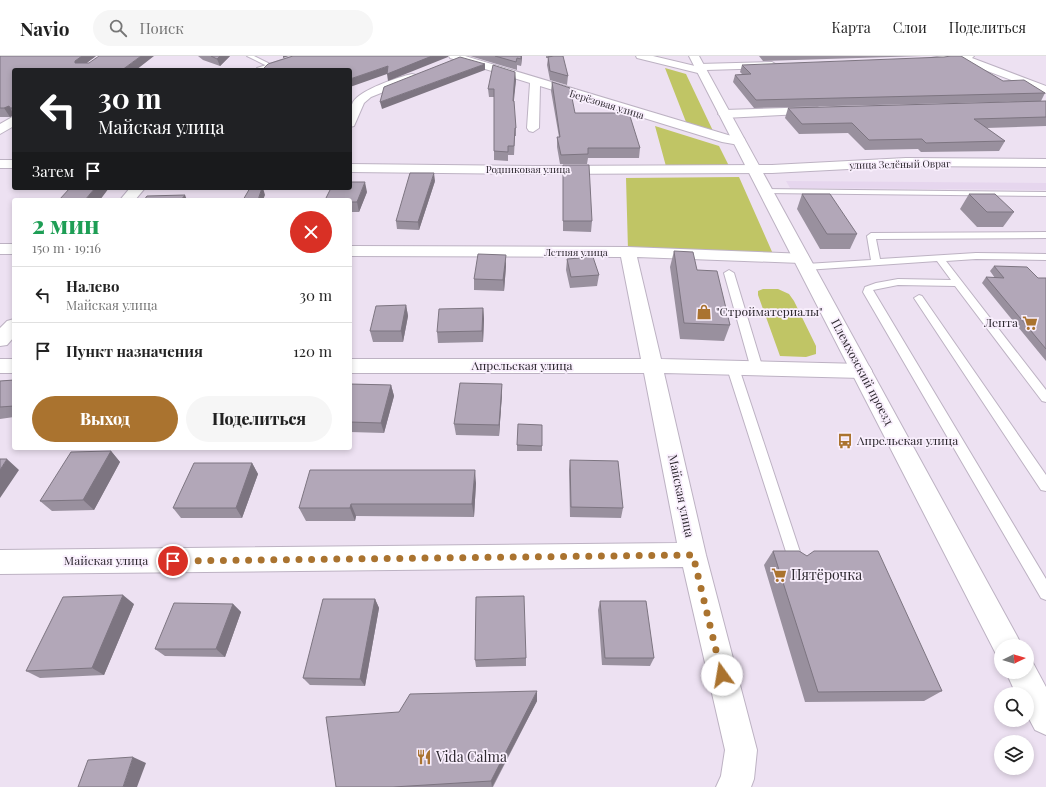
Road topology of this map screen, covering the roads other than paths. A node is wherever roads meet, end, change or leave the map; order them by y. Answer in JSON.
{"nodes":[{"id":1,"x":250,"y":56,"type":"edge"},
{"id":2,"x":304,"y":56,"type":"edge"},
{"id":3,"x":641,"y":56,"type":"edge"},
{"id":4,"x":962,"y":57,"type":"edge"},
{"id":5,"x":453,"y":59,"type":"edge"},
{"id":6,"x":925,"y":60,"type":"edge"},
{"id":7,"x":786,"y":64,"type":"edge"},
{"id":8,"x":698,"y":65,"type":"edge"},
{"id":9,"x":271,"y":66,"type":"junction"},
{"id":10,"x":266,"y":68,"type":"edge"},
{"id":11,"x":424,"y":72,"type":"edge"},
{"id":12,"x":535,"y":82,"type":"junction"},
{"id":13,"x":1046,"y":90,"type":"edge"},
{"id":14,"x":826,"y":111,"type":"edge"},
{"id":15,"x":724,"y":114,"type":"junction"},
{"id":16,"x":352,"y":118,"type":"edge"},
{"id":17,"x":12,"y":121,"type":"edge"},
{"id":18,"x":533,"y":128,"type":"dead end"},
{"id":19,"x":0,"y":130,"type":"edge"},
{"id":20,"x":739,"y":141,"type":"junction"},
{"id":21,"x":1046,"y":163,"type":"edge"},
{"id":22,"x":0,"y":164,"type":"edge"},
{"id":23,"x":12,"y":164,"type":"edge"},
{"id":24,"x":352,"y":168,"type":"edge"},
{"id":25,"x":754,"y":169,"type":"junction"},
{"id":26,"x":136,"y":190,"type":"edge"},
{"id":27,"x":765,"y":191,"type":"junction"},
{"id":28,"x":1046,"y":194,"type":"edge"},
{"id":29,"x":129,"y":198,"type":"edge"},
{"id":30,"x":1046,"y":234,"type":"edge"},
{"id":31,"x":0,"y":249,"type":"edge"},
{"id":32,"x":12,"y":249,"type":"edge"},
{"id":33,"x":352,"y":251,"type":"edge"},
{"id":34,"x":628,"y":252,"type":"junction"},
{"id":35,"x":1046,"y":257,"type":"edge"},
{"id":36,"x":939,"y":258,"type":"junction"},
{"id":37,"x":804,"y":262,"type":"junction"},
{"id":38,"x":876,"y":263,"type":"junction"},
{"id":39,"x":728,"y":273,"type":"dead end"},
{"id":40,"x":958,"y":283,"type":"junction"},
{"id":41,"x":919,"y":298,"type":"dead end"},
{"id":42,"x":12,"y":327,"type":"edge"},
{"id":43,"x":0,"y":340,"type":"edge"},
{"id":44,"x":0,"y":366,"type":"edge"},
{"id":45,"x":12,"y":366,"type":"edge"},
{"id":46,"x":352,"y":366,"type":"edge"},
{"id":47,"x":653,"y":366,"type":"junction"},
{"id":48,"x":732,"y":368,"type":"junction"},
{"id":49,"x":757,"y":369,"type":"junction"},
{"id":50,"x":862,"y":371,"type":"junction"},
{"id":51,"x":1046,"y":398,"type":"edge"},
{"id":52,"x":1046,"y":486,"type":"edge"},
{"id":53,"x":693,"y":555,"type":"junction"},
{"id":54,"x":796,"y":561,"type":"edge"},
{"id":55,"x":0,"y":562,"type":"edge"},
{"id":56,"x":1046,"y":593,"type":"edge"},
{"id":57,"x":1003,"y":639,"type":"edge"},
{"id":58,"x":1025,"y":679,"type":"edge"},
{"id":59,"x":1046,"y":720,"type":"edge"},
{"id":60,"x":733,"y":787,"type":"edge"}],
"edges":[{"from":1,"to":9,"type":"lane"},
{"from":2,"to":9,"type":"street"},
{"from":3,"to":8,"type":"street"},
{"from":4,"to":6,"type":"street"},
{"from":4,"to":13,"type":"street"},
{"from":5,"to":12,"type":"street","name":"Берёзовая улица"},
{"from":7,"to":8,"type":"street"},
{"from":8,"to":15,"type":"street","name":"Племхозский проезд"},
{"from":9,"to":10,"type":"street"},
{"from":11,"to":16,"type":"street"},
{"from":12,"to":18,"type":"street"},
{"from":12,"to":20,"type":"street","name":"Берёзовая улица"},
{"from":14,"to":15,"type":"street"},
{"from":15,"to":20,"type":"street","name":"Племхозский проезд"},
{"from":17,"to":19,"type":"street"},
{"from":20,"to":25,"type":"street","name":"Племхозский проезд"},
{"from":21,"to":25,"type":"street","name":"улица Зелёный Овраг"},
{"from":22,"to":23,"type":"street"},
{"from":24,"to":25,"type":"street","name":"Родниковая улица"},
{"from":25,"to":27,"type":"street","name":"Племхозский проезд"},
{"from":26,"to":29,"type":"street"},
{"from":27,"to":28,"type":"lane"},
{"from":27,"to":37,"type":"street","name":"Племхозский проезд"},
{"from":30,"to":38,"type":"lane"},
{"from":31,"to":32,"type":"street"},
{"from":33,"to":34,"type":"street","name":"Летняя улица"},
{"from":34,"to":37,"type":"street","name":"Летняя улица"},
{"from":34,"to":47,"type":"street","name":"Майская улица"},
{"from":35,"to":36,"type":"lane"},
{"from":36,"to":38,"type":"lane"},
{"from":36,"to":40,"type":"lane"},
{"from":37,"to":38,"type":"lane"},
{"from":37,"to":50,"type":"street","name":"Племхозский проезд"},
{"from":39,"to":49,"type":"lane"},
{"from":40,"to":51,"type":"lane"},
{"from":40,"to":56,"type":"lane"},
{"from":41,"to":52,"type":"lane"},
{"from":42,"to":43,"type":"street"},
{"from":44,"to":45,"type":"street"},
{"from":46,"to":47,"type":"street","name":"Апрельская улица"},
{"from":47,"to":48,"type":"street","name":"Апрельская улица"},
{"from":47,"to":53,"type":"street","name":"Майская улица"},
{"from":48,"to":49,"type":"street","name":"Апрельская улица"},
{"from":48,"to":54,"type":"lane"},
{"from":49,"to":50,"type":"street","name":"Апрельская улица"},
{"from":50,"to":57,"type":"street","name":"Племхозский проезд"},
{"from":53,"to":55,"type":"street","name":"Майская улица"},
{"from":53,"to":60,"type":"street"},
{"from":58,"to":59,"type":"street"}]}
